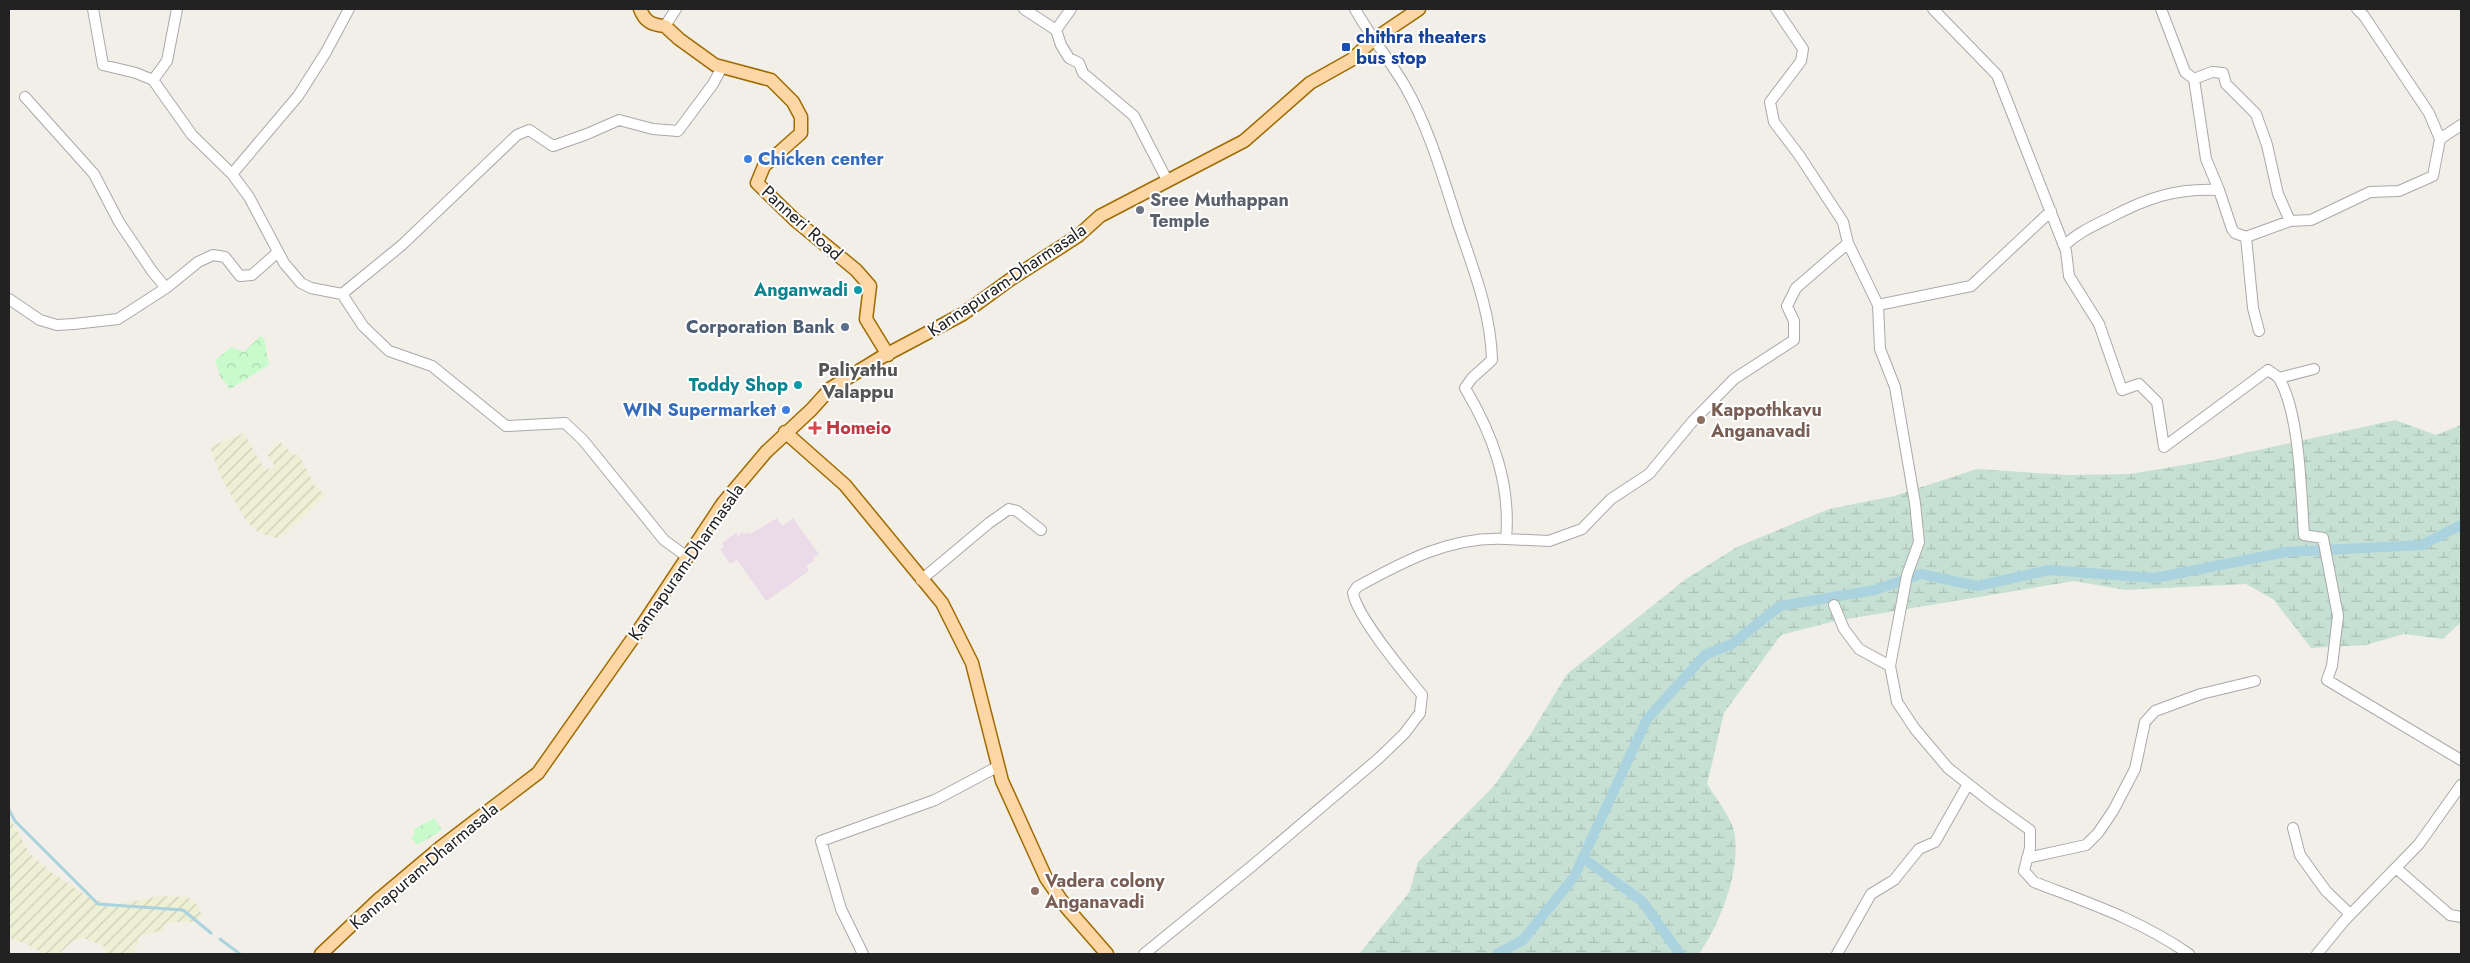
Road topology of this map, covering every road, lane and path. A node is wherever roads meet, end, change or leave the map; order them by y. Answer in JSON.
{"nodes":[{"id":1,"x":93,"y":9,"type":"edge"},
{"id":2,"x":177,"y":9,"type":"edge"},
{"id":3,"x":349,"y":9,"type":"edge"},
{"id":4,"x":640,"y":9,"type":"edge"},
{"id":5,"x":676,"y":9,"type":"edge"},
{"id":6,"x":1024,"y":9,"type":"edge"},
{"id":7,"x":1070,"y":9,"type":"edge"},
{"id":8,"x":1355,"y":9,"type":"edge"},
{"id":9,"x":1419,"y":9,"type":"edge"},
{"id":10,"x":1776,"y":9,"type":"edge"},
{"id":11,"x":1933,"y":9,"type":"edge"},
{"id":12,"x":2161,"y":9,"type":"edge"},
{"id":13,"x":2357,"y":9,"type":"edge"},
{"id":14,"x":666,"y":26,"type":"junction"},
{"id":15,"x":1056,"y":30,"type":"junction"},
{"id":16,"x":1373,"y":40,"type":"junction"},
{"id":17,"x":722,"y":67,"type":"junction"},
{"id":18,"x":2194,"y":79,"type":"junction"},
{"id":19,"x":153,"y":80,"type":"junction"},
{"id":20,"x":25,"y":97,"type":"dead end"},
{"id":21,"x":2461,"y":125,"type":"edge"},
{"id":22,"x":2440,"y":139,"type":"junction"},
{"id":23,"x":232,"y":174,"type":"junction"},
{"id":24,"x":1167,"y":180,"type":"junction"},
{"id":25,"x":2219,"y":190,"type":"junction"},
{"id":26,"x":2051,"y":211,"type":"junction"},
{"id":27,"x":2290,"y":220,"type":"junction"},
{"id":28,"x":2246,"y":237,"type":"junction"},
{"id":29,"x":1848,"y":243,"type":"junction"},
{"id":30,"x":2064,"y":246,"type":"junction"},
{"id":31,"x":278,"y":252,"type":"junction"},
{"id":32,"x":166,"y":288,"type":"junction"},
{"id":33,"x":342,"y":294,"type":"junction"},
{"id":34,"x":9,"y":299,"type":"edge"},
{"id":35,"x":1878,"y":305,"type":"junction"},
{"id":36,"x":2259,"y":331,"type":"dead end"},
{"id":37,"x":888,"y":355,"type":"junction"},
{"id":38,"x":2314,"y":369,"type":"dead end"},
{"id":39,"x":2279,"y":378,"type":"junction"},
{"id":40,"x":785,"y":432,"type":"junction"},
{"id":41,"x":1041,"y":530,"type":"dead end"},
{"id":42,"x":1506,"y":539,"type":"junction"},
{"id":43,"x":686,"y":556,"type":"junction"},
{"id":44,"x":921,"y":580,"type":"junction"},
{"id":45,"x":1834,"y":605,"type":"dead end"},
{"id":46,"x":1890,"y":666,"type":"junction"},
{"id":47,"x":2255,"y":681,"type":"dead end"},
{"id":48,"x":2461,"y":760,"type":"edge"},
{"id":49,"x":997,"y":767,"type":"junction"},
{"id":50,"x":1968,"y":784,"type":"junction"},
{"id":51,"x":2461,"y":785,"type":"edge"},
{"id":52,"x":2293,"y":828,"type":"dead end"},
{"id":53,"x":2027,"y":858,"type":"junction"},
{"id":54,"x":2396,"y":868,"type":"junction"},
{"id":55,"x":2350,"y":914,"type":"junction"},
{"id":56,"x":2461,"y":918,"type":"edge"},
{"id":57,"x":321,"y":954,"type":"edge"},
{"id":58,"x":863,"y":954,"type":"edge"},
{"id":59,"x":1107,"y":954,"type":"edge"},
{"id":60,"x":1144,"y":954,"type":"edge"},
{"id":61,"x":1837,"y":954,"type":"edge"},
{"id":62,"x":2189,"y":954,"type":"edge"},
{"id":63,"x":2317,"y":954,"type":"edge"}],
"edges":[{"from":1,"to":19,"type":"street"},
{"from":2,"to":19,"type":"street"},
{"from":3,"to":23,"type":"street"},
{"from":4,"to":14,"type":"main road","name":"Panneri Road"},
{"from":5,"to":14,"type":"street"},
{"from":6,"to":15,"type":"street"},
{"from":7,"to":15,"type":"street"},
{"from":8,"to":16,"type":"street"},
{"from":9,"to":16,"type":"main road","name":"Kannapuram-Dharmasala"},
{"from":10,"to":29,"type":"street"},
{"from":11,"to":26,"type":"street"},
{"from":12,"to":18,"type":"street"},
{"from":13,"to":22,"type":"street"},
{"from":14,"to":17,"type":"main road","name":"Panneri Road"},
{"from":15,"to":24,"type":"street"},
{"from":16,"to":24,"type":"main road","name":"Kannapuram-Dharmasala"},
{"from":16,"to":42,"type":"street"},
{"from":17,"to":33,"type":"street"},
{"from":17,"to":37,"type":"main road","name":"Panneri Road"},
{"from":18,"to":25,"type":"street"},
{"from":18,"to":27,"type":"street"},
{"from":19,"to":23,"type":"street"},
{"from":20,"to":32,"type":"street"},
{"from":21,"to":22,"type":"street"},
{"from":22,"to":27,"type":"street"},
{"from":23,"to":31,"type":"street"},
{"from":24,"to":37,"type":"main road","name":"Kannapuram-Dharmasala"},
{"from":25,"to":28,"type":"street"},
{"from":25,"to":30,"type":"street"},
{"from":26,"to":30,"type":"street"},
{"from":26,"to":35,"type":"street"},
{"from":27,"to":28,"type":"street"},
{"from":28,"to":36,"type":"street"},
{"from":29,"to":35,"type":"street"},
{"from":29,"to":42,"type":"street"},
{"from":30,"to":39,"type":"street"},
{"from":31,"to":32,"type":"street"},
{"from":31,"to":33,"type":"street"},
{"from":32,"to":34,"type":"street"},
{"from":33,"to":43,"type":"street"},
{"from":35,"to":46,"type":"street"},
{"from":37,"to":40,"type":"main road","name":"Kannapuram-Dharmasala"},
{"from":38,"to":39,"type":"street"},
{"from":39,"to":48,"type":"street"},
{"from":40,"to":43,"type":"main road","name":"Kannapuram-Dharmasala"},
{"from":40,"to":44,"type":"main road"},
{"from":41,"to":44,"type":"street"},
{"from":42,"to":60,"type":"street"},
{"from":43,"to":57,"type":"main road","name":"Kannapuram-Dharmasala"},
{"from":44,"to":49,"type":"main road"},
{"from":45,"to":46,"type":"street"},
{"from":46,"to":50,"type":"street"},
{"from":47,"to":53,"type":"street"},
{"from":49,"to":58,"type":"street"},
{"from":49,"to":59,"type":"main road"},
{"from":50,"to":53,"type":"street"},
{"from":50,"to":61,"type":"street"},
{"from":51,"to":54,"type":"street"},
{"from":52,"to":55,"type":"street"},
{"from":53,"to":62,"type":"street"},
{"from":54,"to":55,"type":"street"},
{"from":54,"to":56,"type":"street"},
{"from":55,"to":63,"type":"street"}]}
